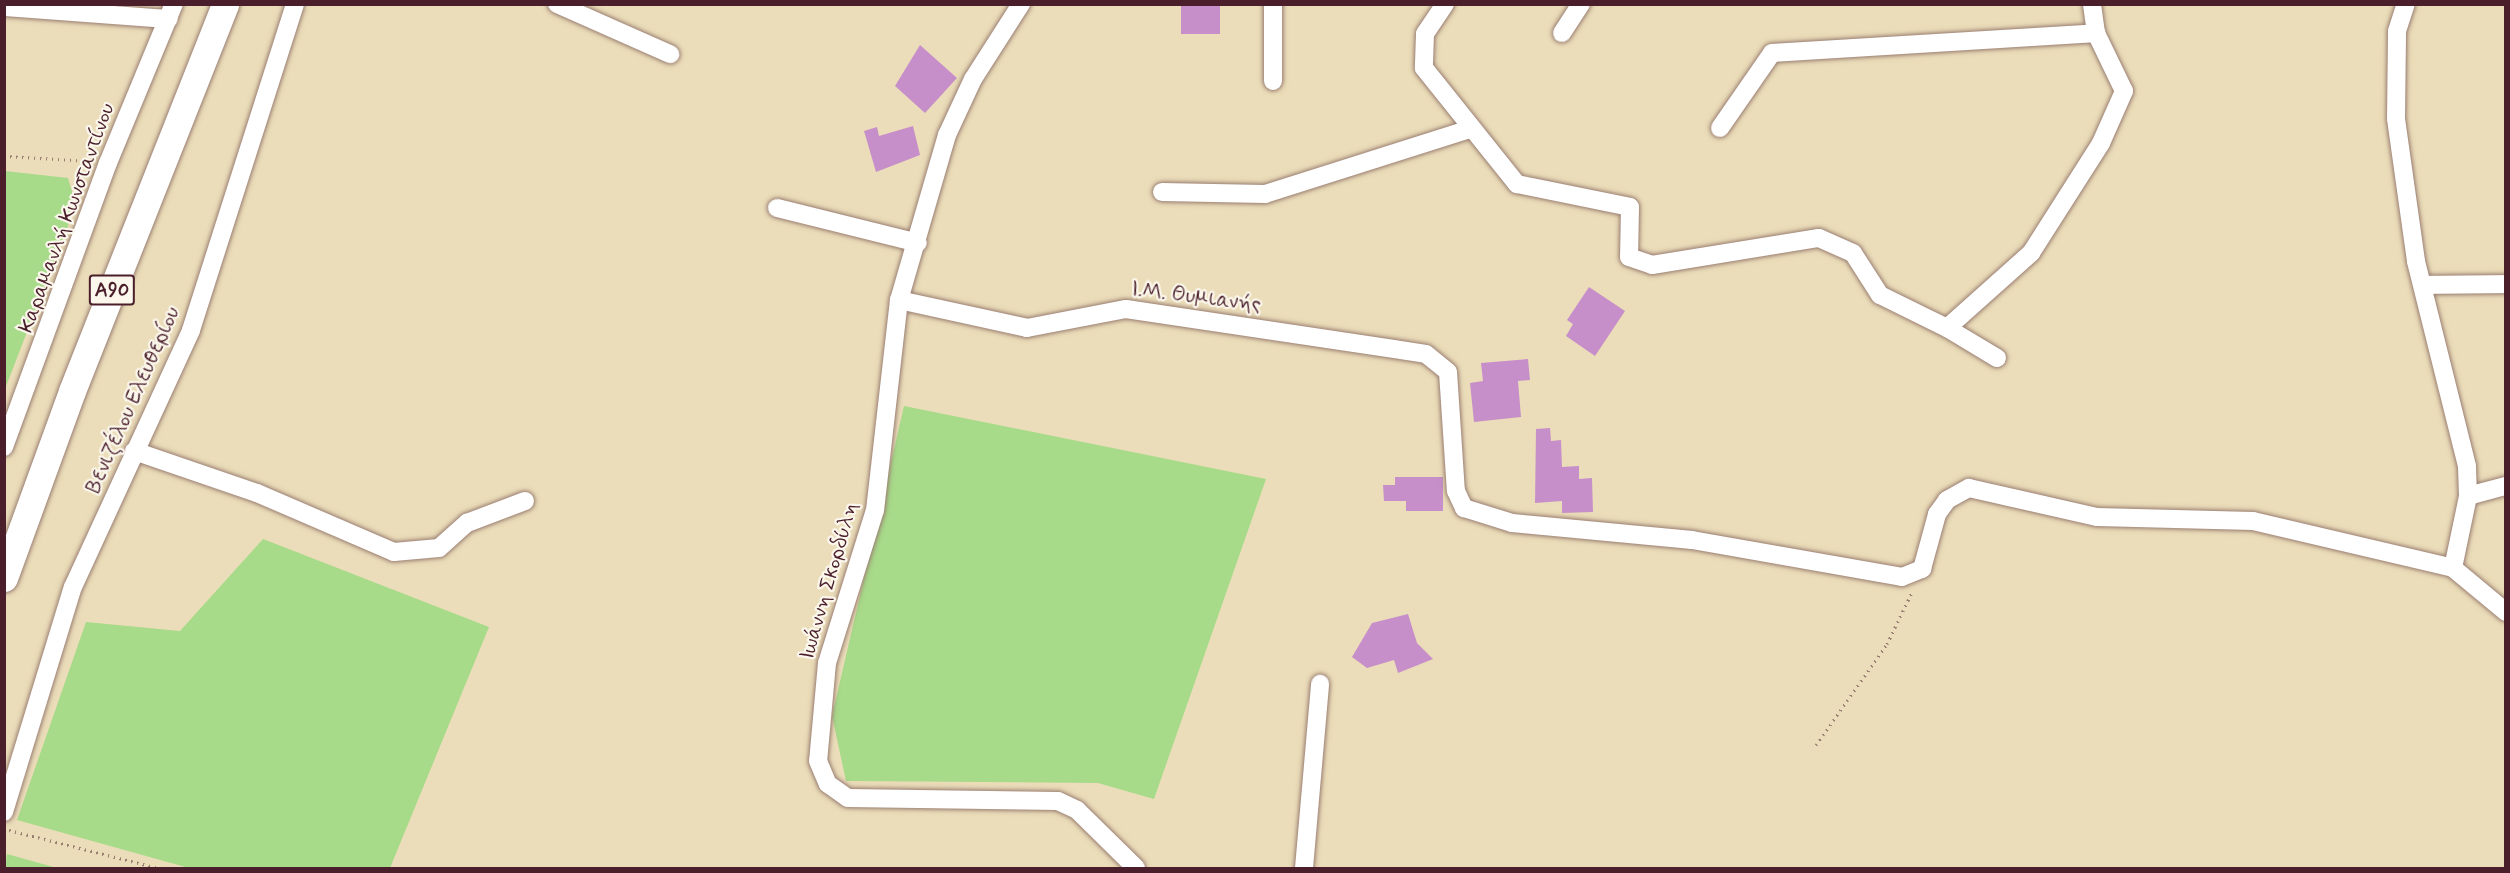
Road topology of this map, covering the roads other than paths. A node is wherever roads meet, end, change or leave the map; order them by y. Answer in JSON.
{"nodes":[{"id":1,"x":225,"y":4,"type":"edge"},
{"id":2,"x":295,"y":4,"type":"edge"},
{"id":3,"x":556,"y":4,"type":"edge"},
{"id":4,"x":1021,"y":4,"type":"edge"},
{"id":5,"x":1273,"y":4,"type":"edge"},
{"id":6,"x":1445,"y":4,"type":"edge"},
{"id":7,"x":1581,"y":4,"type":"edge"},
{"id":8,"x":2092,"y":4,"type":"edge"},
{"id":9,"x":2406,"y":4,"type":"edge"},
{"id":10,"x":4,"y":7,"type":"edge"},
{"id":11,"x":172,"y":12,"type":"edge"},
{"id":12,"x":1562,"y":33,"type":"dead end"},
{"id":13,"x":2096,"y":33,"type":"junction"},
{"id":14,"x":670,"y":54,"type":"dead end"},
{"id":15,"x":1273,"y":81,"type":"dead end"},
{"id":16,"x":1720,"y":128,"type":"dead end"},
{"id":17,"x":1470,"y":129,"type":"junction"},
{"id":18,"x":1162,"y":192,"type":"dead end"},
{"id":19,"x":777,"y":208,"type":"dead end"},
{"id":20,"x":918,"y":243,"type":"junction"},
{"id":21,"x":2505,"y":284,"type":"edge"},
{"id":22,"x":2424,"y":285,"type":"junction"},
{"id":23,"x":898,"y":300,"type":"junction"},
{"id":24,"x":1947,"y":328,"type":"junction"},
{"id":25,"x":1997,"y":358,"type":"dead end"},
{"id":26,"x":4,"y":447,"type":"edge"},
{"id":27,"x":134,"y":451,"type":"junction"},
{"id":28,"x":2505,"y":486,"type":"edge"},
{"id":29,"x":2468,"y":496,"type":"junction"},
{"id":30,"x":525,"y":501,"type":"dead end"},
{"id":31,"x":2453,"y":568,"type":"junction"},
{"id":32,"x":4,"y":578,"type":"edge"},
{"id":33,"x":2505,"y":612,"type":"edge"},
{"id":34,"x":1320,"y":684,"type":"dead end"},
{"id":35,"x":4,"y":812,"type":"edge"},
{"id":36,"x":1117,"y":861,"type":"edge"},
{"id":37,"x":1136,"y":868,"type":"edge"},
{"id":38,"x":1304,"y":868,"type":"edge"}],
"edges":[{"from":1,"to":32,"type":"highway","number":"Α90"},
{"from":2,"to":27,"type":"street","name":"Βενιζέλου Ελευθερίου"},
{"from":3,"to":14,"type":"street"},
{"from":4,"to":20,"type":"street","name":"Ιωάννη Σκορδύλη"},
{"from":5,"to":15,"type":"street"},
{"from":6,"to":17,"type":"street"},
{"from":7,"to":12,"type":"street"},
{"from":8,"to":13,"type":"street"},
{"from":9,"to":22,"type":"street"},
{"from":10,"to":11,"type":"street"},
{"from":11,"to":26,"type":"street","name":"Καραμανλή Κωνσταντίνου"},
{"from":13,"to":16,"type":"street"},
{"from":13,"to":24,"type":"street"},
{"from":17,"to":18,"type":"street"},
{"from":17,"to":24,"type":"street"},
{"from":19,"to":20,"type":"street"},
{"from":20,"to":23,"type":"street","name":"Ιωάννη Σκορδύλη"},
{"from":21,"to":22,"type":"street"},
{"from":22,"to":29,"type":"street"},
{"from":23,"to":31,"type":"street","name":"Ι.Μ. Θυμιανής"},
{"from":23,"to":36,"type":"street","name":"Ιωάννη Σκορδύλη"},
{"from":24,"to":25,"type":"street"},
{"from":27,"to":30,"type":"street"},
{"from":27,"to":35,"type":"street","name":"Βενιζέλου Ελευθερίου"},
{"from":28,"to":29,"type":"street"},
{"from":29,"to":31,"type":"street"},
{"from":31,"to":33,"type":"street"},
{"from":34,"to":38,"type":"street"},
{"from":36,"to":37,"type":"street","name":"Ιωάννη Σκορδύλη"}]}
